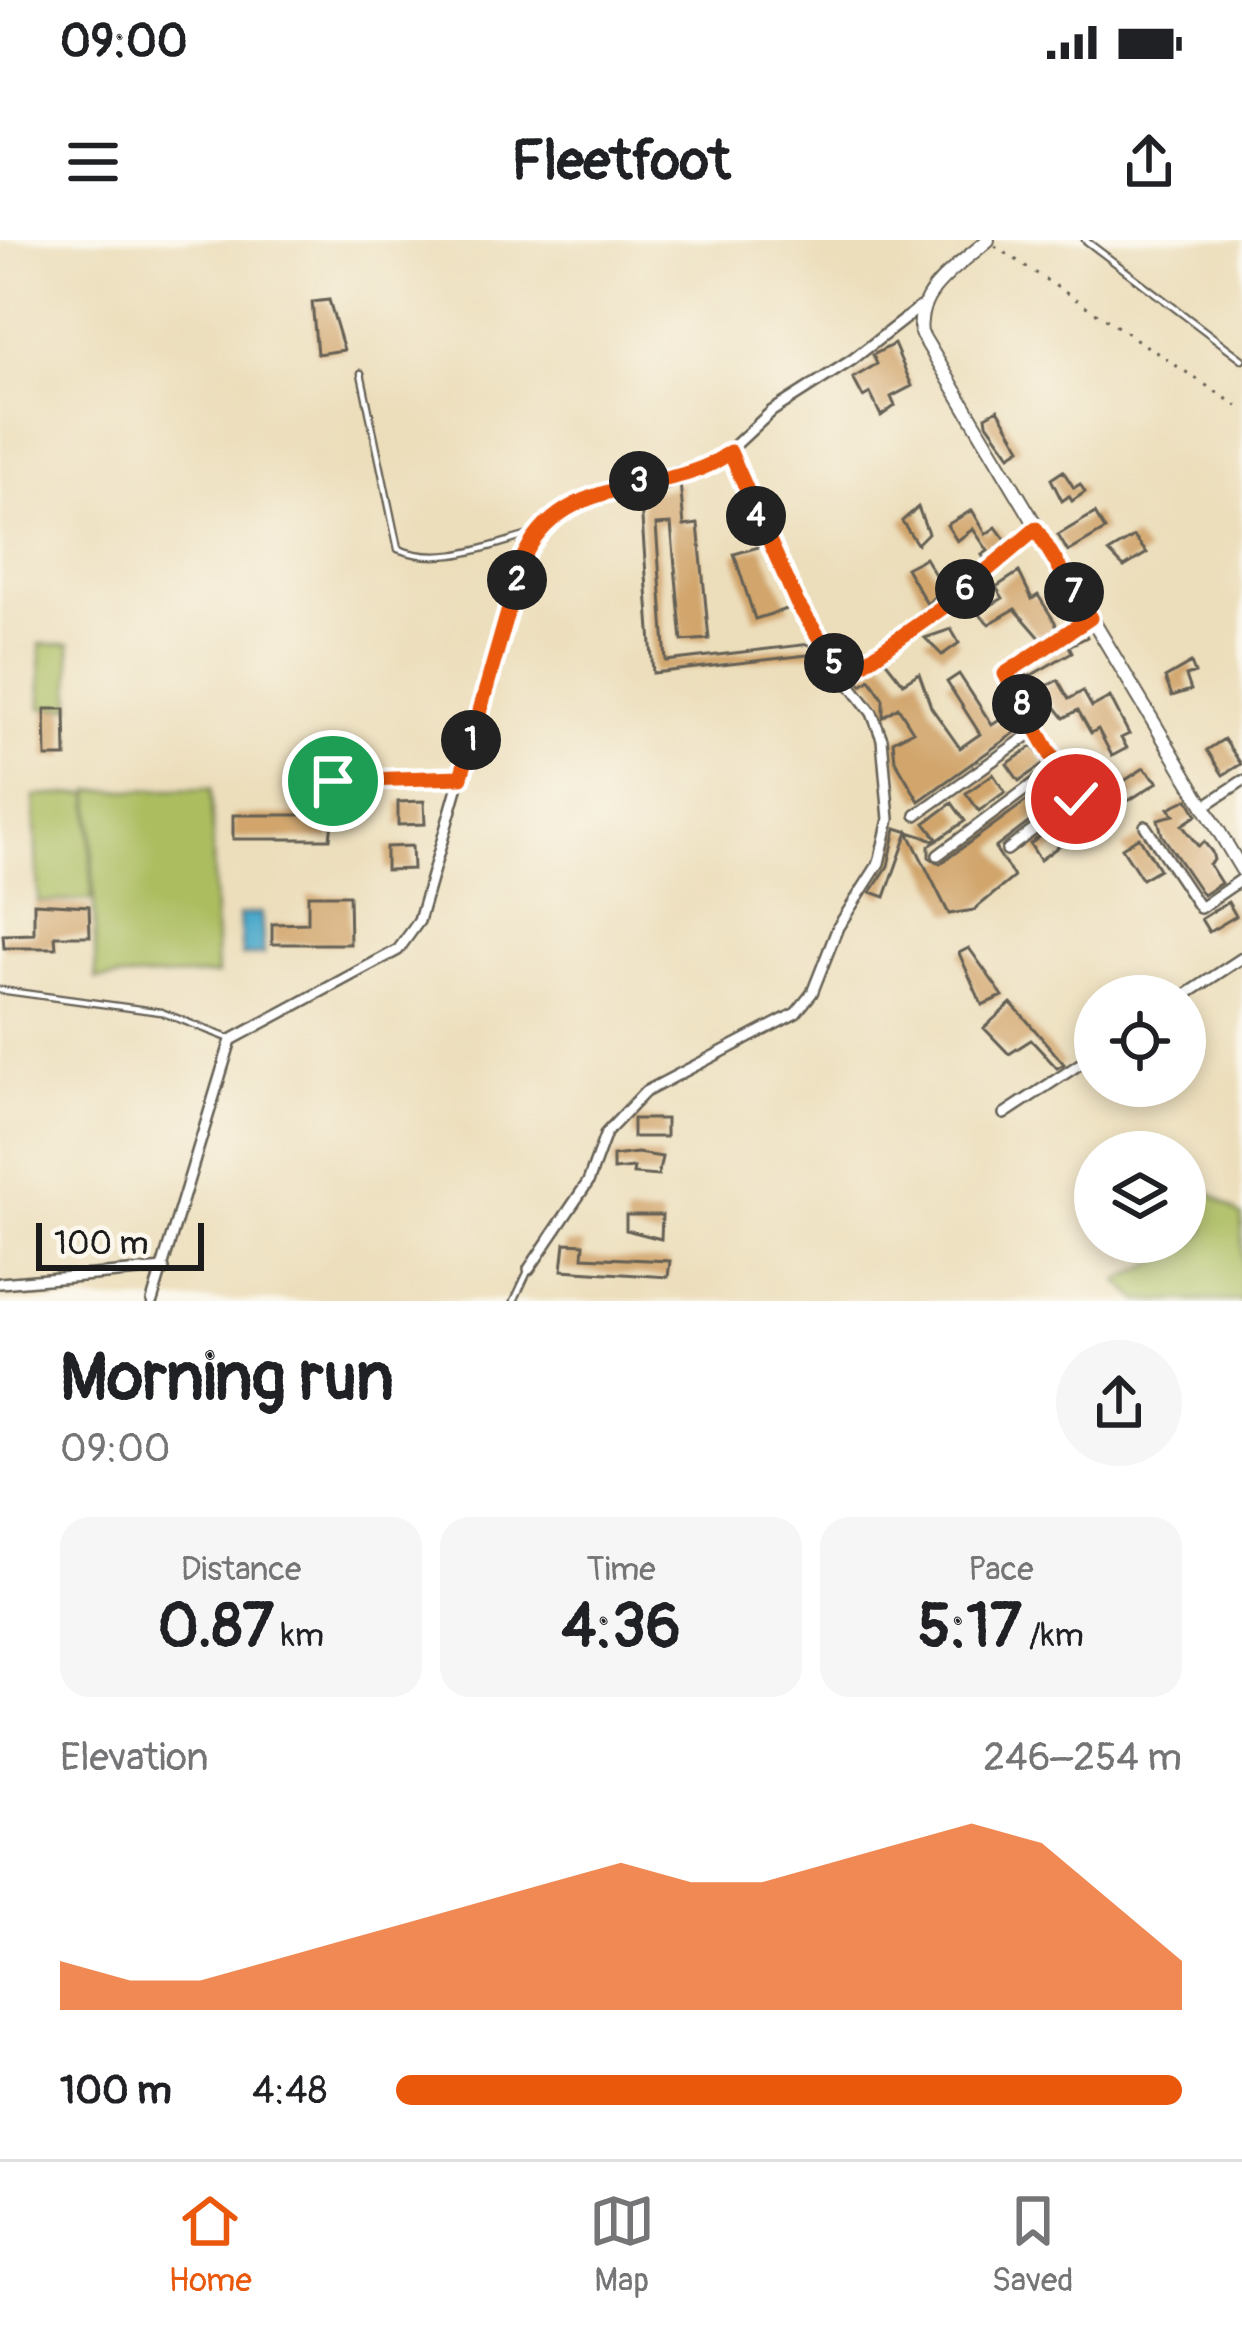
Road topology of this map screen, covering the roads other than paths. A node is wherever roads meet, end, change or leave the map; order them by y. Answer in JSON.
{"nodes":[{"id":1,"x":989,"y":240,"type":"edge"},
{"id":2,"x":1085,"y":240,"type":"edge"},
{"id":3,"x":920,"y":308,"type":"junction"},
{"id":4,"x":1242,"y":359,"type":"edge"},
{"id":5,"x":361,"y":373,"type":"dead end"},
{"id":6,"x":730,"y":452,"type":"junction"},
{"id":7,"x":1036,"y":529,"type":"junction"},
{"id":8,"x":538,"y":532,"type":"junction"},
{"id":9,"x":1090,"y":618,"type":"junction"},
{"id":10,"x":844,"y":677,"type":"junction"},
{"id":11,"x":1036,"y":730,"type":"junction"},
{"id":12,"x":1057,"y":766,"type":"junction"},
{"id":13,"x":461,"y":777,"type":"junction"},
{"id":14,"x":333,"y":781,"type":"dead end"},
{"id":15,"x":1242,"y":781,"type":"edge"},
{"id":16,"x":1203,"y":807,"type":"junction"},
{"id":17,"x":916,"y":814,"type":"dead end"},
{"id":18,"x":1145,"y":826,"type":"dead end"},
{"id":19,"x":1007,"y":850,"type":"dead end"},
{"id":20,"x":938,"y":855,"type":"dead end"},
{"id":21,"x":1242,"y":869,"type":"edge"},
{"id":22,"x":1242,"y":879,"type":"edge"},
{"id":23,"x":1242,"y":958,"type":"edge"},
{"id":24,"x":1206,"y":982,"type":"edge"},
{"id":25,"x":0,"y":990,"type":"edge"},
{"id":26,"x":231,"y":1040,"type":"junction"},
{"id":27,"x":1074,"y":1068,"type":"edge"},
{"id":28,"x":1004,"y":1114,"type":"dead end"},
{"id":29,"x":164,"y":1269,"type":"junction"},
{"id":30,"x":529,"y":1269,"type":"joint"},
{"id":31,"x":0,"y":1283,"type":"edge"},
{"id":32,"x":152,"y":1301,"type":"edge"},
{"id":33,"x":514,"y":1301,"type":"edge"}],
"edges":[{"from":1,"to":3,"type":"street"},
{"from":2,"to":4,"type":"lane"},
{"from":3,"to":6,"type":"street"},
{"from":3,"to":7,"type":"street"},
{"from":5,"to":8,"type":"lane"},
{"from":6,"to":8,"type":"street"},
{"from":6,"to":10,"type":"street"},
{"from":7,"to":9,"type":"street"},
{"from":7,"to":10,"type":"street"},
{"from":8,"to":13,"type":"street"},
{"from":9,"to":11,"type":"street"},
{"from":9,"to":16,"type":"street"},
{"from":10,"to":30,"type":"street"},
{"from":11,"to":12,"type":"street"},
{"from":11,"to":17,"type":"street"},
{"from":12,"to":19,"type":"street"},
{"from":12,"to":20,"type":"street"},
{"from":13,"to":14,"type":"lane"},
{"from":13,"to":26,"type":"street"},
{"from":15,"to":16,"type":"street"},
{"from":16,"to":21,"type":"street"},
{"from":18,"to":22,"type":"street"},
{"from":23,"to":24,"type":"street"},
{"from":25,"to":26,"type":"lane"},
{"from":26,"to":29,"type":"street"},
{"from":27,"to":28,"type":"street"},
{"from":29,"to":31,"type":"street"},
{"from":29,"to":32,"type":"street"},
{"from":30,"to":33,"type":"lane"}]}
